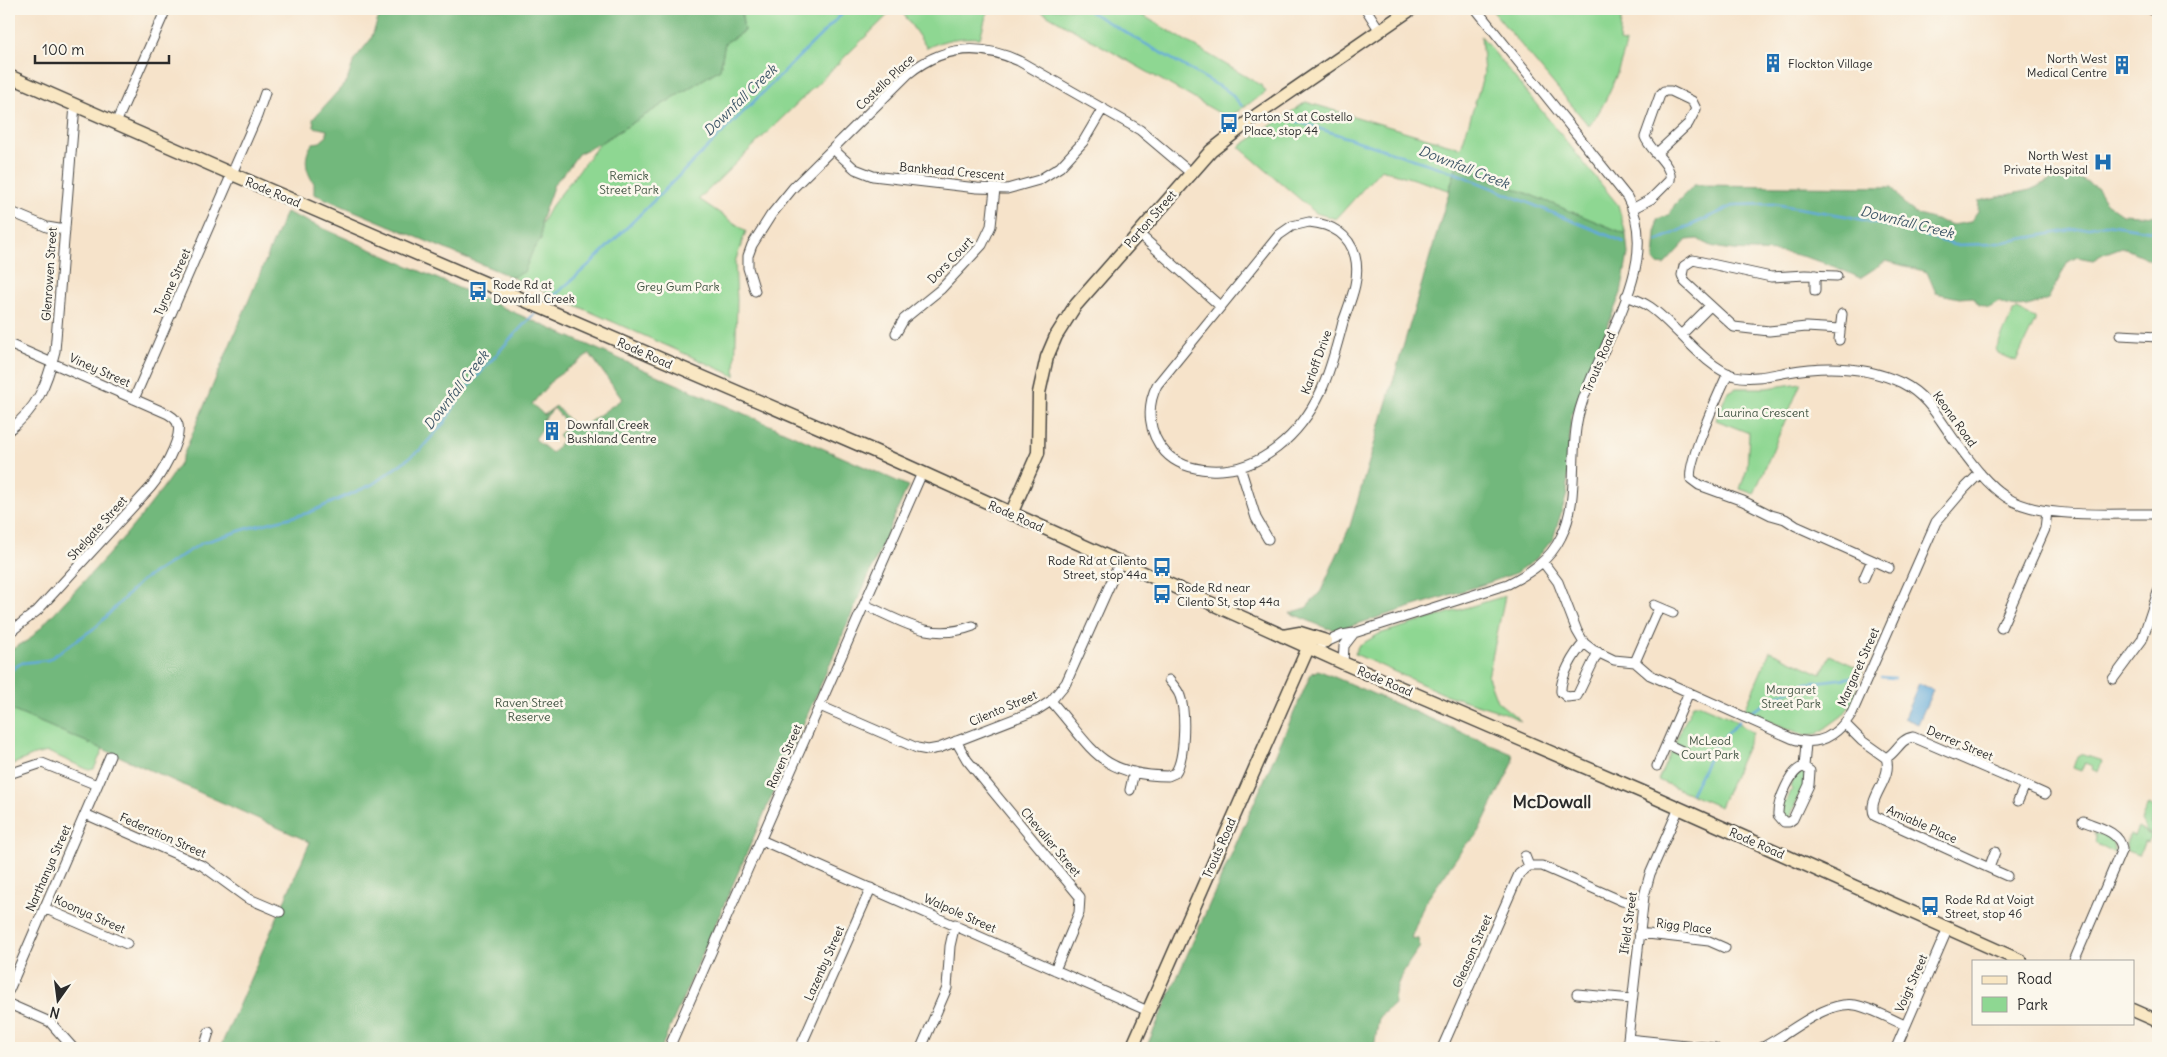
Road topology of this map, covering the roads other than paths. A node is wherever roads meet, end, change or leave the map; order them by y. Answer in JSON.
{"nodes":[{"id":1,"x":166,"y":9,"type":"edge"},
{"id":2,"x":1366,"y":9,"type":"edge"},
{"id":3,"x":1411,"y":9,"type":"edge"},
{"id":4,"x":1476,"y":9,"type":"edge"},
{"id":5,"x":2154,"y":9,"type":"edge"},
{"id":6,"x":2158,"y":10,"type":"edge"},
{"id":7,"x":1380,"y":31,"type":"junction"},
{"id":8,"x":9,"y":76,"type":"edge"},
{"id":9,"x":265,"y":93,"type":"dead end"},
{"id":10,"x":75,"y":105,"type":"junction"},
{"id":11,"x":1103,"y":108,"type":"junction"},
{"id":12,"x":116,"y":123,"type":"junction"},
{"id":13,"x":833,"y":148,"type":"junction"},
{"id":14,"x":1656,"y":154,"type":"junction"},
{"id":15,"x":1191,"y":173,"type":"junction"},
{"id":16,"x":232,"y":174,"type":"junction"},
{"id":17,"x":995,"y":189,"type":"junction"},
{"id":18,"x":1632,"y":209,"type":"junction"},
{"id":19,"x":9,"y":211,"type":"edge"},
{"id":20,"x":65,"y":230,"type":"junction"},
{"id":21,"x":1138,"y":234,"type":"junction"},
{"id":22,"x":1815,"y":275,"type":"junction"},
{"id":23,"x":1837,"y":276,"type":"dead end"},
{"id":24,"x":754,"y":291,"type":"dead end"},
{"id":25,"x":1815,"y":291,"type":"dead end"},
{"id":26,"x":1626,"y":296,"type":"junction"},
{"id":27,"x":1220,"y":306,"type":"junction"},
{"id":28,"x":1710,"y":306,"type":"junction"},
{"id":29,"x":1842,"y":314,"type":"dead end"},
{"id":30,"x":1840,"y":329,"type":"junction"},
{"id":31,"x":896,"y":333,"type":"dead end"},
{"id":32,"x":1681,"y":335,"type":"junction"},
{"id":33,"x":2120,"y":335,"type":"dead end"},
{"id":34,"x":2158,"y":337,"type":"edge"},
{"id":35,"x":1839,"y":340,"type":"dead end"},
{"id":36,"x":9,"y":344,"type":"edge"},
{"id":37,"x":52,"y":363,"type":"junction"},
{"id":38,"x":1728,"y":374,"type":"junction"},
{"id":39,"x":134,"y":399,"type":"junction"},
{"id":40,"x":178,"y":424,"type":"joint"},
{"id":41,"x":10,"y":427,"type":"edge"},
{"id":42,"x":1240,"y":467,"type":"junction"},
{"id":43,"x":922,"y":473,"type":"junction"},
{"id":44,"x":1980,"y":473,"type":"junction"},
{"id":45,"x":2047,"y":512,"type":"junction"},
{"id":46,"x":1011,"y":514,"type":"junction"},
{"id":47,"x":2158,"y":514,"type":"edge"},
{"id":48,"x":1268,"y":539,"type":"dead end"},
{"id":49,"x":1872,"y":560,"type":"junction"},
{"id":50,"x":1120,"y":562,"type":"junction"},
{"id":51,"x":1543,"y":562,"type":"junction"},
{"id":52,"x":1889,"y":568,"type":"dead end"},
{"id":53,"x":1864,"y":578,"type":"dead end"},
{"id":54,"x":2158,"y":592,"type":"edge"},
{"id":55,"x":865,"y":605,"type":"junction"},
{"id":56,"x":1673,"y":613,"type":"dead end"},
{"id":57,"x":973,"y":626,"type":"dead end"},
{"id":58,"x":2001,"y":628,"type":"dead end"},
{"id":59,"x":9,"y":633,"type":"edge"},
{"id":60,"x":1354,"y":633,"type":"junction"},
{"id":61,"x":1283,"y":636,"type":"junction"},
{"id":62,"x":1326,"y":641,"type":"junction"},
{"id":63,"x":1584,"y":643,"type":"junction"},
{"id":64,"x":1312,"y":649,"type":"junction"},
{"id":65,"x":1598,"y":652,"type":"junction"},
{"id":66,"x":1635,"y":662,"type":"junction"},
{"id":67,"x":1343,"y":663,"type":"junction"},
{"id":68,"x":2113,"y":679,"type":"dead end"},
{"id":69,"x":1169,"y":680,"type":"dead end"},
{"id":70,"x":1689,"y":692,"type":"junction"},
{"id":71,"x":1051,"y":701,"type":"junction"},
{"id":72,"x":820,"y":706,"type":"junction"},
{"id":73,"x":1844,"y":724,"type":"junction"},
{"id":74,"x":956,"y":741,"type":"junction"},
{"id":75,"x":1806,"y":743,"type":"junction"},
{"id":76,"x":1667,"y":744,"type":"junction"},
{"id":77,"x":1684,"y":752,"type":"dead end"},
{"id":78,"x":110,"y":756,"type":"dead end"},
{"id":79,"x":1886,"y":758,"type":"junction"},
{"id":80,"x":1657,"y":766,"type":"dead end"},
{"id":81,"x":1804,"y":767,"type":"junction"},
{"id":82,"x":1134,"y":772,"type":"junction"},
{"id":83,"x":9,"y":774,"type":"edge"},
{"id":84,"x":2025,"y":785,"type":"junction"},
{"id":85,"x":97,"y":786,"type":"junction"},
{"id":86,"x":1130,"y":790,"type":"dead end"},
{"id":87,"x":2045,"y":794,"type":"dead end"},
{"id":88,"x":2018,"y":801,"type":"dead end"},
{"id":89,"x":1679,"y":808,"type":"junction"},
{"id":90,"x":85,"y":814,"type":"junction"},
{"id":91,"x":2083,"y":820,"type":"dead end"},
{"id":92,"x":761,"y":840,"type":"junction"},
{"id":93,"x":1995,"y":852,"type":"dead end"},
{"id":94,"x":1525,"y":856,"type":"dead end"},
{"id":95,"x":1529,"y":866,"type":"junction"},
{"id":96,"x":1989,"y":868,"type":"junction"},
{"id":97,"x":2007,"y":876,"type":"dead end"},
{"id":98,"x":871,"y":888,"type":"junction"},
{"id":99,"x":1642,"y":904,"type":"junction"},
{"id":100,"x":44,"y":908,"type":"junction"},
{"id":101,"x":280,"y":912,"type":"dead end"},
{"id":102,"x":955,"y":924,"type":"junction"},
{"id":103,"x":1948,"y":928,"type":"junction"},
{"id":104,"x":1639,"y":933,"type":"junction"},
{"id":105,"x":127,"y":944,"type":"dead end"},
{"id":106,"x":1725,"y":948,"type":"dead end"},
{"id":107,"x":2019,"y":960,"type":"edge"},
{"id":108,"x":2074,"y":960,"type":"edge"},
{"id":109,"x":1055,"y":970,"type":"junction"},
{"id":110,"x":9,"y":990,"type":"edge"},
{"id":111,"x":1577,"y":994,"type":"dead end"},
{"id":112,"x":1632,"y":1000,"type":"junction"},
{"id":113,"x":9,"y":1004,"type":"edge"},
{"id":114,"x":1148,"y":1010,"type":"junction"},
{"id":115,"x":2134,"y":1010,"type":"edge"},
{"id":116,"x":2158,"y":1020,"type":"edge"},
{"id":117,"x":1906,"y":1026,"type":"junction"},
{"id":118,"x":210,"y":1032,"type":"dead end"},
{"id":119,"x":1627,"y":1044,"type":"edge"},
{"id":120,"x":73,"y":1048,"type":"edge"},
{"id":121,"x":204,"y":1048,"type":"edge"},
{"id":122,"x":669,"y":1048,"type":"edge"},
{"id":123,"x":800,"y":1048,"type":"edge"},
{"id":124,"x":921,"y":1048,"type":"edge"},
{"id":125,"x":1132,"y":1048,"type":"edge"},
{"id":126,"x":1442,"y":1048,"type":"edge"},
{"id":127,"x":1715,"y":1048,"type":"edge"},
{"id":128,"x":1761,"y":1048,"type":"edge"},
{"id":129,"x":1896,"y":1048,"type":"edge"}],
"edges":[{"from":1,"to":12,"type":"street"},
{"from":2,"to":7,"type":"street"},
{"from":3,"to":7,"type":"main road","name":"Parton Street"},
{"from":4,"to":18,"type":"street","name":"Trouts Road"},
{"from":5,"to":6,"type":"main road"},
{"from":7,"to":15,"type":"main road","name":"Parton Street"},
{"from":8,"to":10,"type":"main road","name":"Rode Road"},
{"from":9,"to":16,"type":"street","name":"Tyrone Street"},
{"from":10,"to":12,"type":"main road","name":"Rode Road"},
{"from":10,"to":20,"type":"street","name":"Glenrowen Street"},
{"from":11,"to":13,"type":"street","name":"Costello Place"},
{"from":11,"to":15,"type":"street","name":"Costello Place"},
{"from":11,"to":17,"type":"street","name":"Bankhead Crescent"},
{"from":12,"to":16,"type":"main road","name":"Rode Road"},
{"from":13,"to":17,"type":"street","name":"Bankhead Crescent"},
{"from":13,"to":24,"type":"street","name":"Costello Place"},
{"from":14,"to":14,"type":"street"},
{"from":14,"to":18,"type":"street"},
{"from":15,"to":21,"type":"main road","name":"Parton Street"},
{"from":16,"to":39,"type":"street","name":"Tyrone Street"},
{"from":16,"to":43,"type":"main road","name":"Rode Road"},
{"from":17,"to":31,"type":"street","name":"Dors Court"},
{"from":18,"to":26,"type":"street","name":"Trouts Road"},
{"from":19,"to":20,"type":"street"},
{"from":20,"to":37,"type":"street","name":"Glenrowen Street"},
{"from":21,"to":27,"type":"street"},
{"from":21,"to":46,"type":"main road","name":"Parton Street"},
{"from":22,"to":23,"type":"street"},
{"from":22,"to":25,"type":"street"},
{"from":22,"to":28,"type":"street"},
{"from":26,"to":32,"type":"street","name":"Keona Road"},
{"from":26,"to":51,"type":"street","name":"Trouts Road"},
{"from":27,"to":42,"type":"street","name":"Karloff Drive"},
{"from":27,"to":42,"type":"street","name":"Karloff Drive"},
{"from":28,"to":30,"type":"street"},
{"from":28,"to":32,"type":"street"},
{"from":29,"to":30,"type":"street"},
{"from":30,"to":35,"type":"street"},
{"from":32,"to":38,"type":"street","name":"Keona Road"},
{"from":33,"to":34,"type":"street"},
{"from":36,"to":37,"type":"street","name":"Viney Street"},
{"from":37,"to":39,"type":"street","name":"Viney Street"},
{"from":37,"to":41,"type":"street","name":"Glenrowen Street"},
{"from":38,"to":44,"type":"street","name":"Keona Road"},
{"from":38,"to":49,"type":"street"},
{"from":39,"to":40,"type":"street","name":"Viney Street"},
{"from":40,"to":59,"type":"street","name":"Shelgate Street"},
{"from":42,"to":48,"type":"street"},
{"from":43,"to":46,"type":"main road","name":"Rode Road"},
{"from":43,"to":55,"type":"street","name":"Raven Street"},
{"from":44,"to":45,"type":"street","name":"Keona Road"},
{"from":44,"to":73,"type":"street","name":"Margaret Street"},
{"from":45,"to":47,"type":"street","name":"Keona Road"},
{"from":45,"to":58,"type":"street"},
{"from":46,"to":50,"type":"main road","name":"Rode Road"},
{"from":49,"to":52,"type":"street"},
{"from":49,"to":53,"type":"street"},
{"from":50,"to":61,"type":"main road","name":"Rode Road"},
{"from":50,"to":71,"type":"street","name":"Cilento Street"},
{"from":51,"to":60,"type":"street","name":"Trouts Road"},
{"from":51,"to":63,"type":"street"},
{"from":54,"to":68,"type":"street"},
{"from":55,"to":57,"type":"street"},
{"from":55,"to":72,"type":"street","name":"Raven Street"},
{"from":56,"to":66,"type":"street"},
{"from":60,"to":62,"type":"street","name":"Trouts Road"},
{"from":60,"to":67,"type":"street"},
{"from":61,"to":62,"type":"main road"},
{"from":61,"to":64,"type":"main road","name":"Rode Road"},
{"from":62,"to":64,"type":"street","name":"Trouts Road"},
{"from":63,"to":65,"type":"street"},
{"from":63,"to":65,"type":"street"},
{"from":64,"to":67,"type":"main road","name":"Rode Road"},
{"from":64,"to":114,"type":"main road","name":"Trouts Road"},
{"from":65,"to":66,"type":"street"},
{"from":66,"to":70,"type":"street"},
{"from":67,"to":89,"type":"main road","name":"Rode Road"},
{"from":69,"to":82,"type":"street"},
{"from":70,"to":75,"type":"street"},
{"from":70,"to":76,"type":"street"},
{"from":71,"to":74,"type":"street","name":"Cilento Street"},
{"from":71,"to":82,"type":"street"},
{"from":72,"to":74,"type":"street","name":"Cilento Street"},
{"from":72,"to":92,"type":"street","name":"Raven Street"},
{"from":73,"to":75,"type":"street","name":"Margaret Street"},
{"from":73,"to":79,"type":"street"},
{"from":74,"to":109,"type":"street","name":"Chevalier Street"},
{"from":75,"to":81,"type":"street"},
{"from":76,"to":77,"type":"street"},
{"from":76,"to":80,"type":"street"},
{"from":78,"to":85,"type":"street","name":"Narthanya Street"},
{"from":79,"to":84,"type":"street","name":"Derrer Street"},
{"from":79,"to":96,"type":"street","name":"Amiable Place"},
{"from":81,"to":81,"type":"street"},
{"from":82,"to":86,"type":"street"},
{"from":83,"to":85,"type":"street"},
{"from":84,"to":87,"type":"street","name":"Derrer Street"},
{"from":84,"to":88,"type":"street"},
{"from":85,"to":90,"type":"street","name":"Narthanya Street"},
{"from":89,"to":99,"type":"street","name":"Ifield Street"},
{"from":89,"to":103,"type":"main road","name":"Rode Road"},
{"from":90,"to":100,"type":"street","name":"Narthanya Street"},
{"from":90,"to":101,"type":"street","name":"Federation Street"},
{"from":91,"to":108,"type":"street"},
{"from":92,"to":98,"type":"street","name":"Walpole Street"},
{"from":92,"to":122,"type":"street","name":"Raven Street"},
{"from":93,"to":96,"type":"street"},
{"from":94,"to":95,"type":"street"},
{"from":95,"to":99,"type":"street"},
{"from":95,"to":126,"type":"street","name":"Gleason Street"},
{"from":96,"to":97,"type":"street","name":"Amiable Place"},
{"from":98,"to":102,"type":"street","name":"Walpole Street"},
{"from":98,"to":123,"type":"street","name":"Lazenby Street"},
{"from":99,"to":104,"type":"street","name":"Ifield Street"},
{"from":100,"to":105,"type":"street","name":"Koonya Street"},
{"from":100,"to":110,"type":"street","name":"Narthanya Street"},
{"from":102,"to":109,"type":"street","name":"Walpole Street"},
{"from":102,"to":124,"type":"street"},
{"from":103,"to":107,"type":"main road","name":"Rode Road"},
{"from":103,"to":117,"type":"street","name":"Voigt Street"},
{"from":104,"to":106,"type":"street","name":"Rigg Place"},
{"from":104,"to":112,"type":"street","name":"Ifield Street"},
{"from":109,"to":114,"type":"street","name":"Walpole Street"},
{"from":111,"to":112,"type":"street"},
{"from":112,"to":119,"type":"street","name":"Ifield Street"},
{"from":113,"to":120,"type":"street"},
{"from":114,"to":125,"type":"main road","name":"Trouts Road"},
{"from":115,"to":116,"type":"main road"},
{"from":117,"to":128,"type":"street"},
{"from":117,"to":129,"type":"street","name":"Voigt Street"},
{"from":118,"to":121,"type":"street"},
{"from":119,"to":127,"type":"street"}]}
